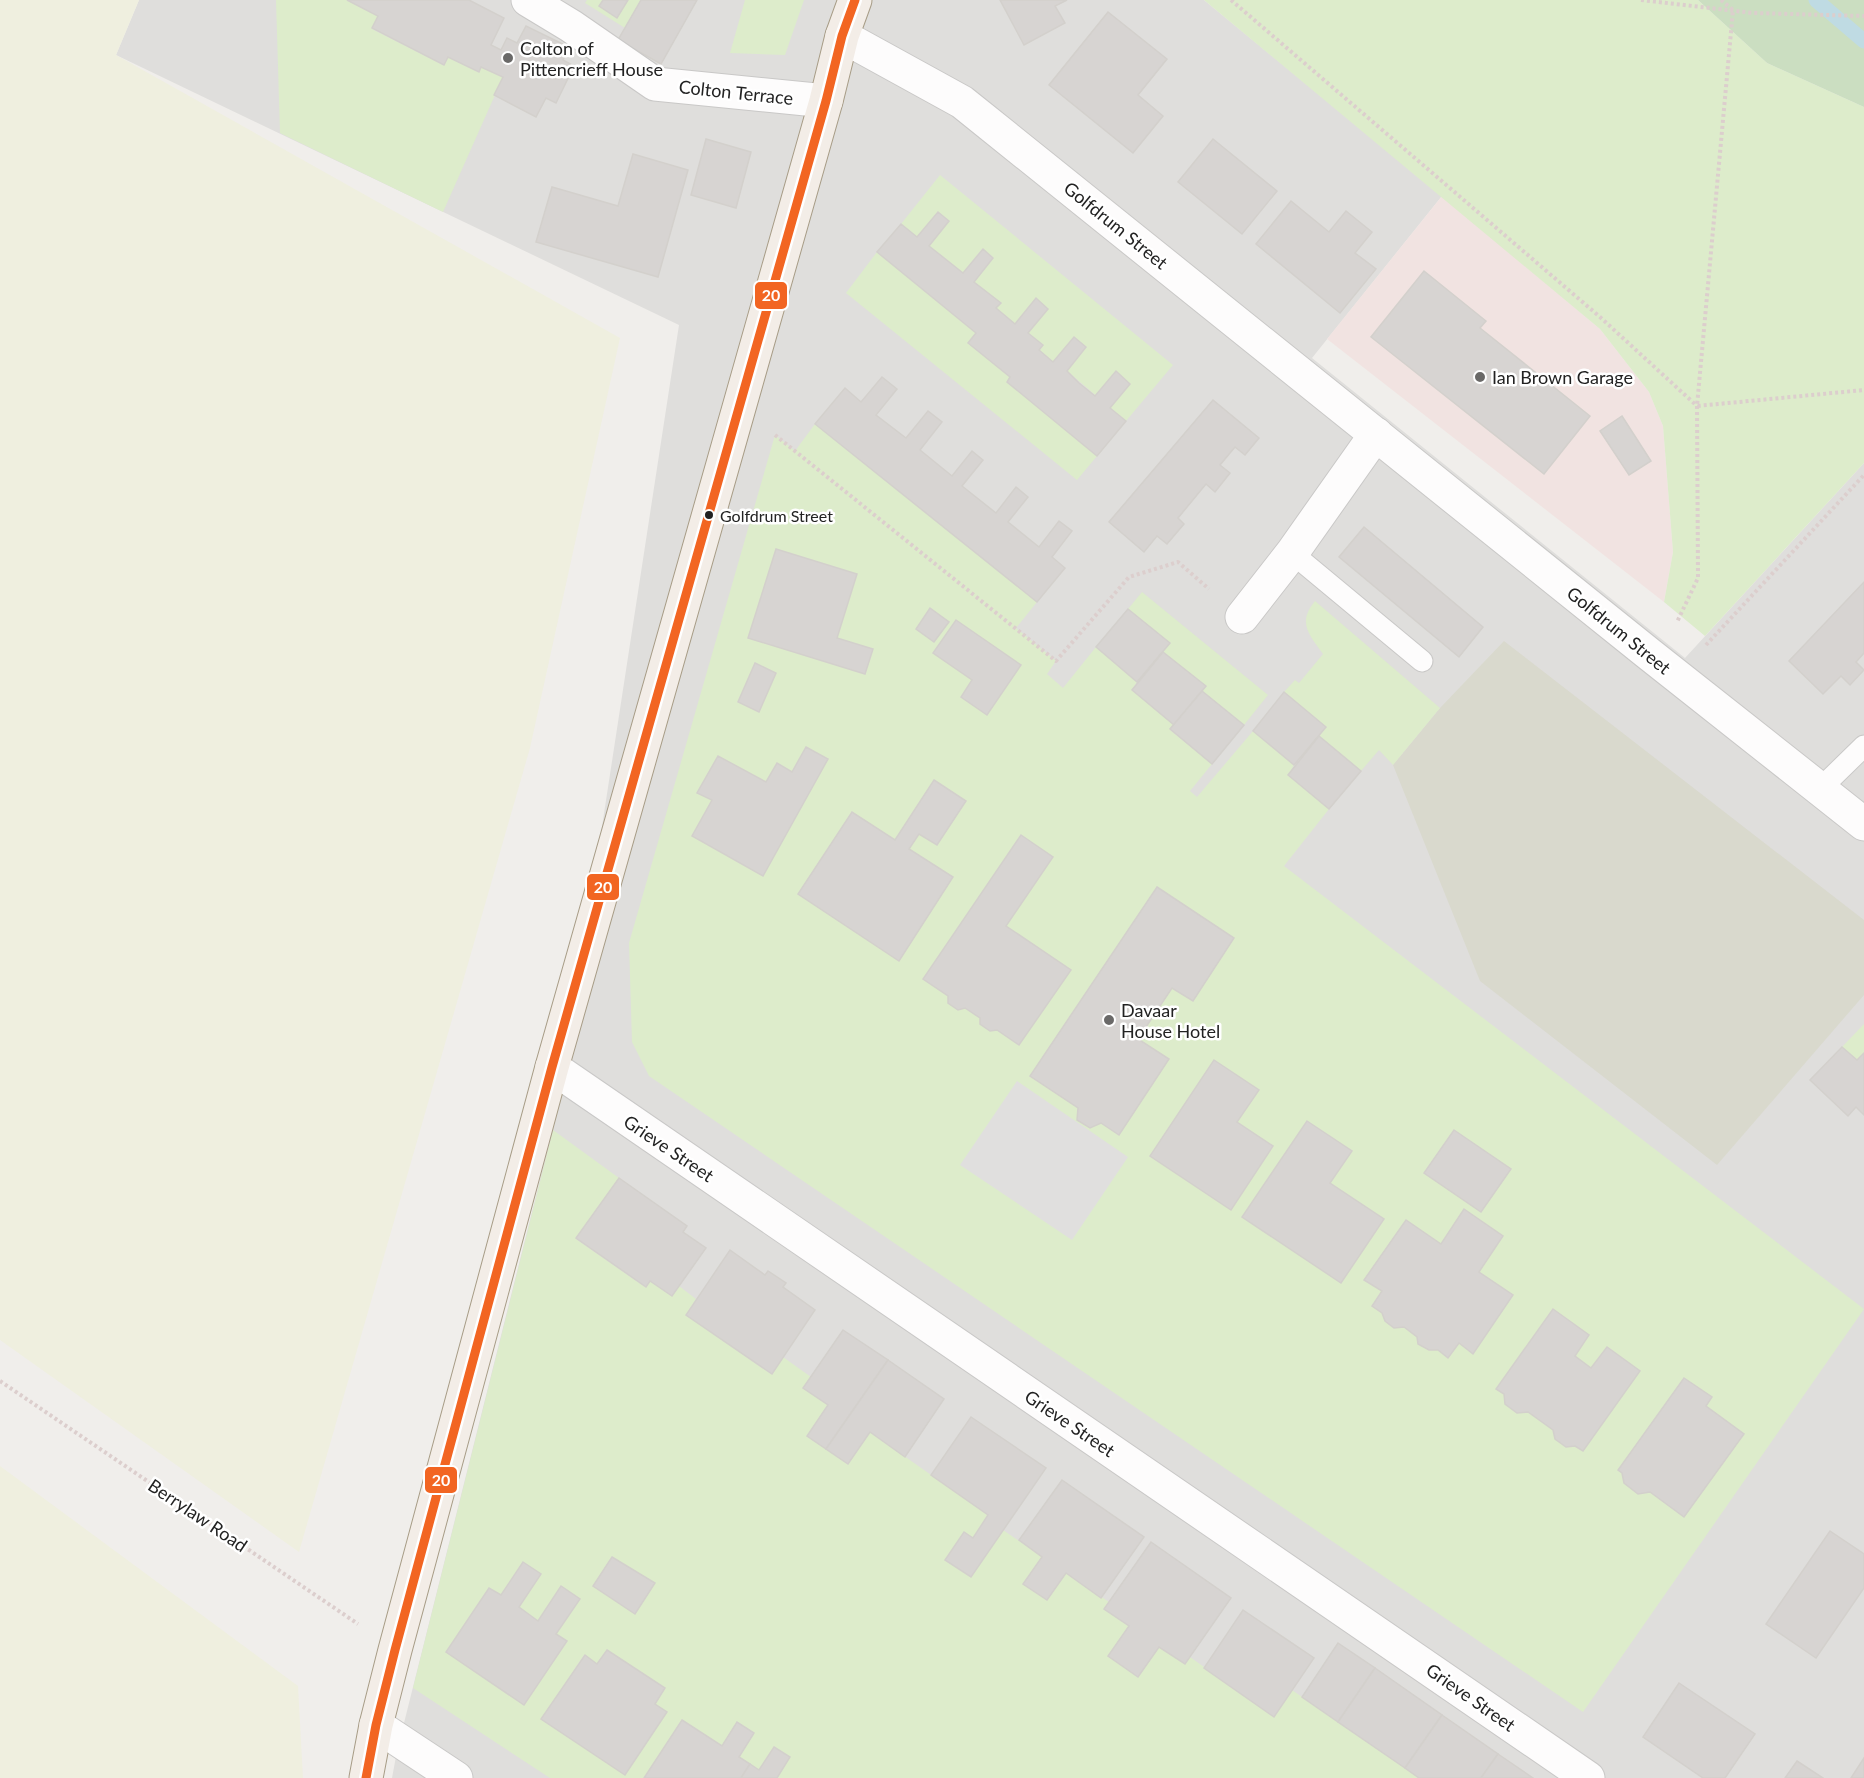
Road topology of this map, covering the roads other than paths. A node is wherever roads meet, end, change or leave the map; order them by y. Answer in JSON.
{"nodes":[{"id":1,"x":528,"y":0,"type":"edge"},
{"id":2,"x":855,"y":0,"type":"edge"},
{"id":3,"x":842,"y":36,"type":"junction"},
{"id":4,"x":826,"y":101,"type":"junction"},
{"id":5,"x":1376,"y":434,"type":"junction"},
{"id":6,"x":1292,"y":553,"type":"junction"},
{"id":7,"x":1242,"y":617,"type":"road end"},
{"id":8,"x":1422,"y":661,"type":"dead end"},
{"id":9,"x":1864,"y":746,"type":"edge"},
{"id":10,"x":1821,"y":788,"type":"junction"},
{"id":11,"x":1864,"y":824,"type":"edge"},
{"id":12,"x":552,"y":1067,"type":"junction"},
{"id":13,"x":376,"y":1725,"type":"junction"},
{"id":14,"x":366,"y":1778,"type":"edge"},
{"id":15,"x":456,"y":1778,"type":"edge"},
{"id":16,"x":1588,"y":1778,"type":"edge"}],
"edges":[{"from":1,"to":4,"type":"street","name":"Colton Terrace"},
{"from":2,"to":3,"type":"main road"},
{"from":3,"to":4,"type":"main road"},
{"from":3,"to":5,"type":"street","name":"Golfdrum Street"},
{"from":4,"to":12,"type":"main road"},
{"from":5,"to":6,"type":"street"},
{"from":5,"to":10,"type":"street","name":"Golfdrum Street"},
{"from":6,"to":7,"type":"street"},
{"from":6,"to":8,"type":"lane"},
{"from":9,"to":10,"type":"lane"},
{"from":10,"to":11,"type":"street","name":"Golfdrum Street"},
{"from":12,"to":13,"type":"main road"},
{"from":12,"to":16,"type":"street","name":"Grieve Street"},
{"from":13,"to":14,"type":"main road"},
{"from":13,"to":15,"type":"street"}]}
